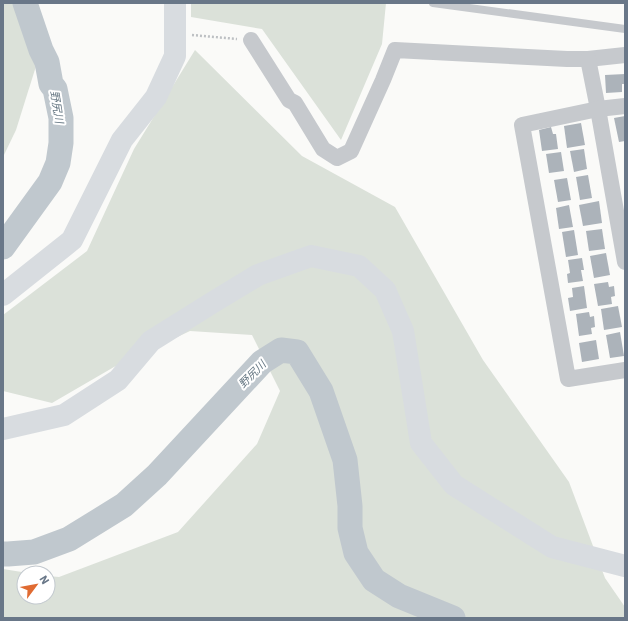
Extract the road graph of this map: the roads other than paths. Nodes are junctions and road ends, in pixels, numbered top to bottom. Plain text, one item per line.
1 (175, 3) edge
2 (433, 3) edge
3 (625, 29) edge
4 (251, 40) road end
5 (625, 55) edge
6 (588, 59) junction
7 (625, 106) edge
8 (598, 109) junction
9 (625, 262) edge
10 (3, 295) edge
11 (625, 370) edge
12 (3, 429) edge
13 (625, 566) edge

1 - 10 street
2 - 3 lane
4 - 6 street
5 - 6 street
6 - 8 street
7 - 8 street
8 - 9 street
8 - 11 street
12 - 13 street

